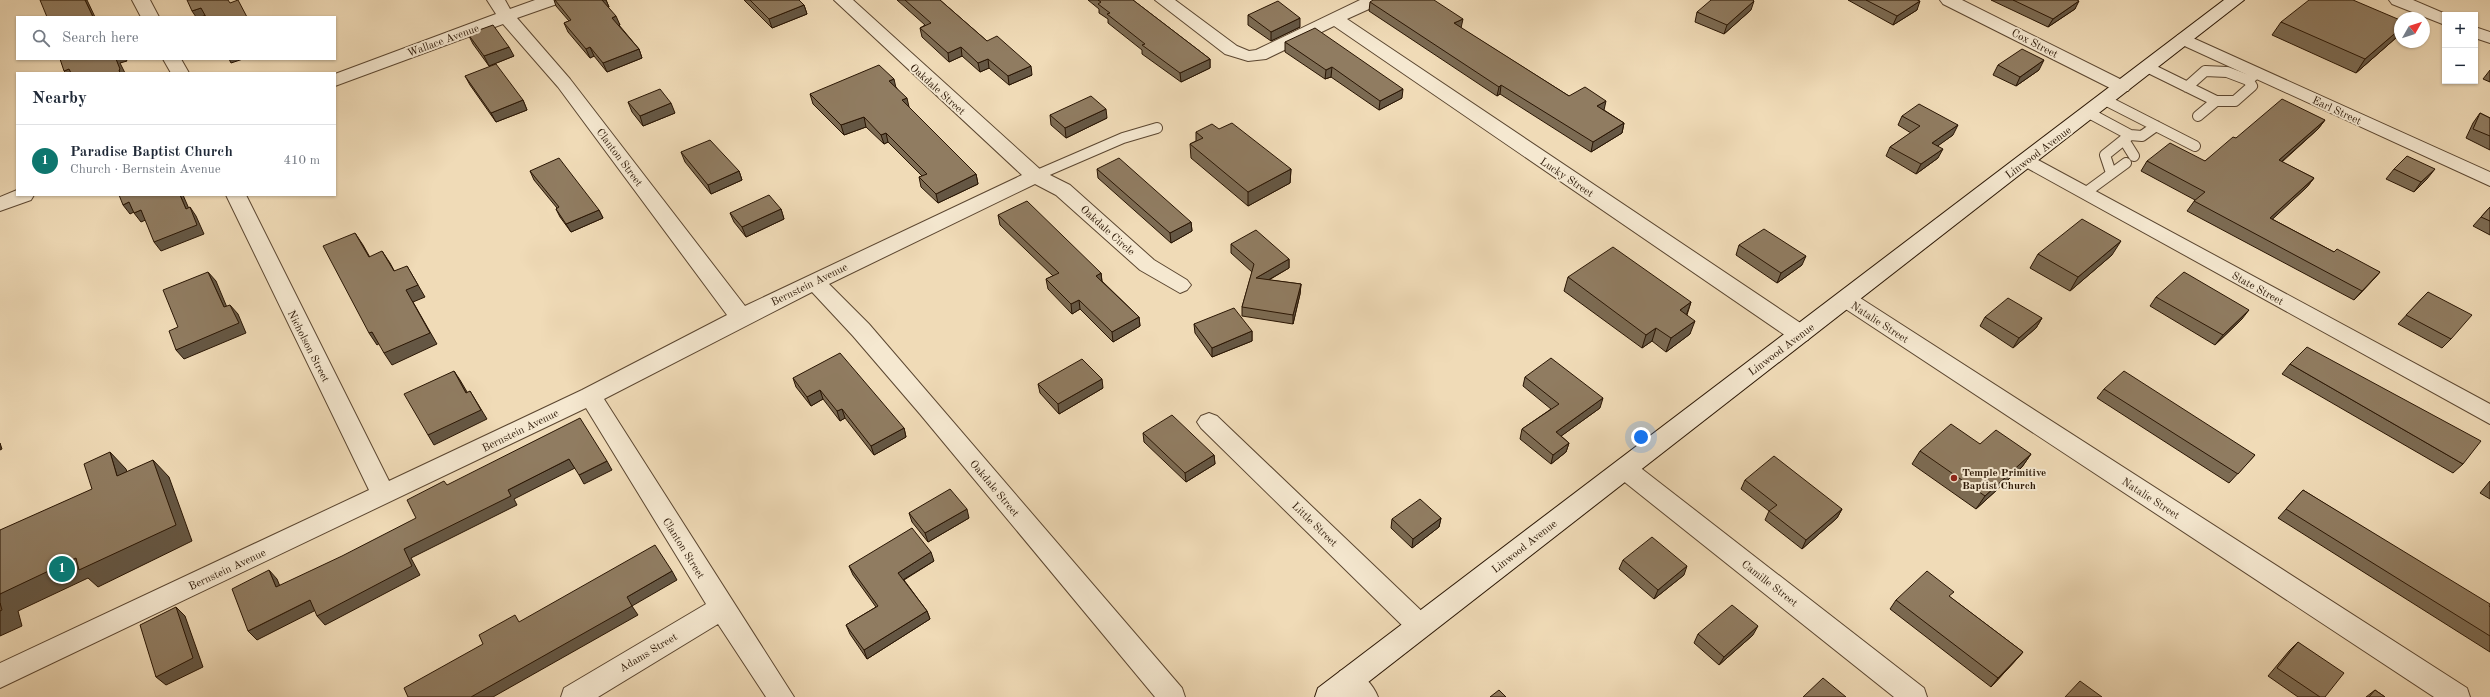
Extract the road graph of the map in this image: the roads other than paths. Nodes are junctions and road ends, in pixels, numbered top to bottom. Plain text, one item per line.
1 (141, 0) edge
2 (496, 0) edge
3 (551, 0) edge
4 (843, 0) edge
5 (1164, 0) edge
6 (1374, 0) edge
7 (1949, 0) edge
8 (2235, 0) edge
9 (2398, 0) edge
10 (149, 16) edge
11 (506, 16) junction
12 (1335, 19) junction
13 (2442, 19) edge
14 (2478, 33) edge
15 (2490, 38) edge
16 (2184, 39) junction
17 (173, 60) edge
18 (2147, 68) junction
19 (179, 72) edge
20 (2252, 77) junction
21 (336, 80) edge
22 (2186, 87) junction
23 (2106, 100) junction
24 (2216, 101) junction
25 (2198, 116) dead end
26 (2156, 126) junction
27 (1157, 128) dead end
28 (2127, 137) junction
29 (2196, 146) dead end
30 (2027, 160) junction
31 (2111, 174) junction
32 (1035, 176) junction
33 (2490, 180) edge
34 (2085, 193) junction
35 (21, 196) edge
36 (236, 196) edge
37 (0, 204) edge
38 (814, 282) junction
39 (1180, 284) dead end
40 (1846, 300) junction
41 (741, 317) junction
42 (1800, 334) junction
43 (590, 396) junction
44 (2490, 415) edge
45 (1209, 422) dead end
46 (1625, 469) junction
47 (384, 495) junction
48 (722, 608) junction
49 (1420, 626) junction
50 (0, 676) edge
51 (1357, 689) edge
52 (574, 697) edge
53 (781, 697) edge
54 (1172, 697) edge
55 (1328, 697) edge
56 (1914, 697) edge
57 (2457, 697) edge

1 - 10 street
2 - 11 street, Clanton Street
3 - 11 street, Wallace Avenue
4 - 32 street, Oakdale Street
5 - 12 street
6 - 12 street
7 - 23 street, Cox Street
8 - 16 street, Linwood Avenue
9 - 13 street
11 - 21 street, Wallace Avenue
11 - 41 street, Clanton Street
12 - 42 street, Lucky Street
14 - 15 street
16 - 18 street, Linwood Avenue
16 - 20 street, Earl Street
17 - 19 street
18 - 22 lane
18 - 23 street, Linwood Avenue
20 - 22 lane
20 - 24 lane
20 - 33 street, Earl Street
22 - 24 lane
23 - 26 lane
23 - 28 lane
23 - 30 street, Linwood Avenue
24 - 25 lane
26 - 28 lane
26 - 29 lane
27 - 32 lane
28 - 31 lane
28 - 31 lane
30 - 34 street, State Street
30 - 40 street, Linwood Avenue
31 - 34 lane
32 - 38 street, Bernstein Avenue
32 - 39 street, Oakdale Circle
34 - 44 street, State Street
35 - 37 street
36 - 47 street, Nicholson Street
38 - 41 street, Bernstein Avenue
38 - 54 street, Oakdale Street
40 - 42 street, Linwood Avenue
40 - 57 street, Natalie Street
41 - 43 street, Bernstein Avenue
42 - 46 street, Linwood Avenue
43 - 47 street, Bernstein Avenue
43 - 48 street, Clanton Street
45 - 49 street, Little Street
46 - 49 street, Linwood Avenue
46 - 56 street, Camille Street
47 - 50 street, Bernstein Avenue
48 - 52 street, Adams Street
48 - 53 street, Clanton Street
49 - 51 street, Linwood Avenue
51 - 55 street, Linwood Avenue

